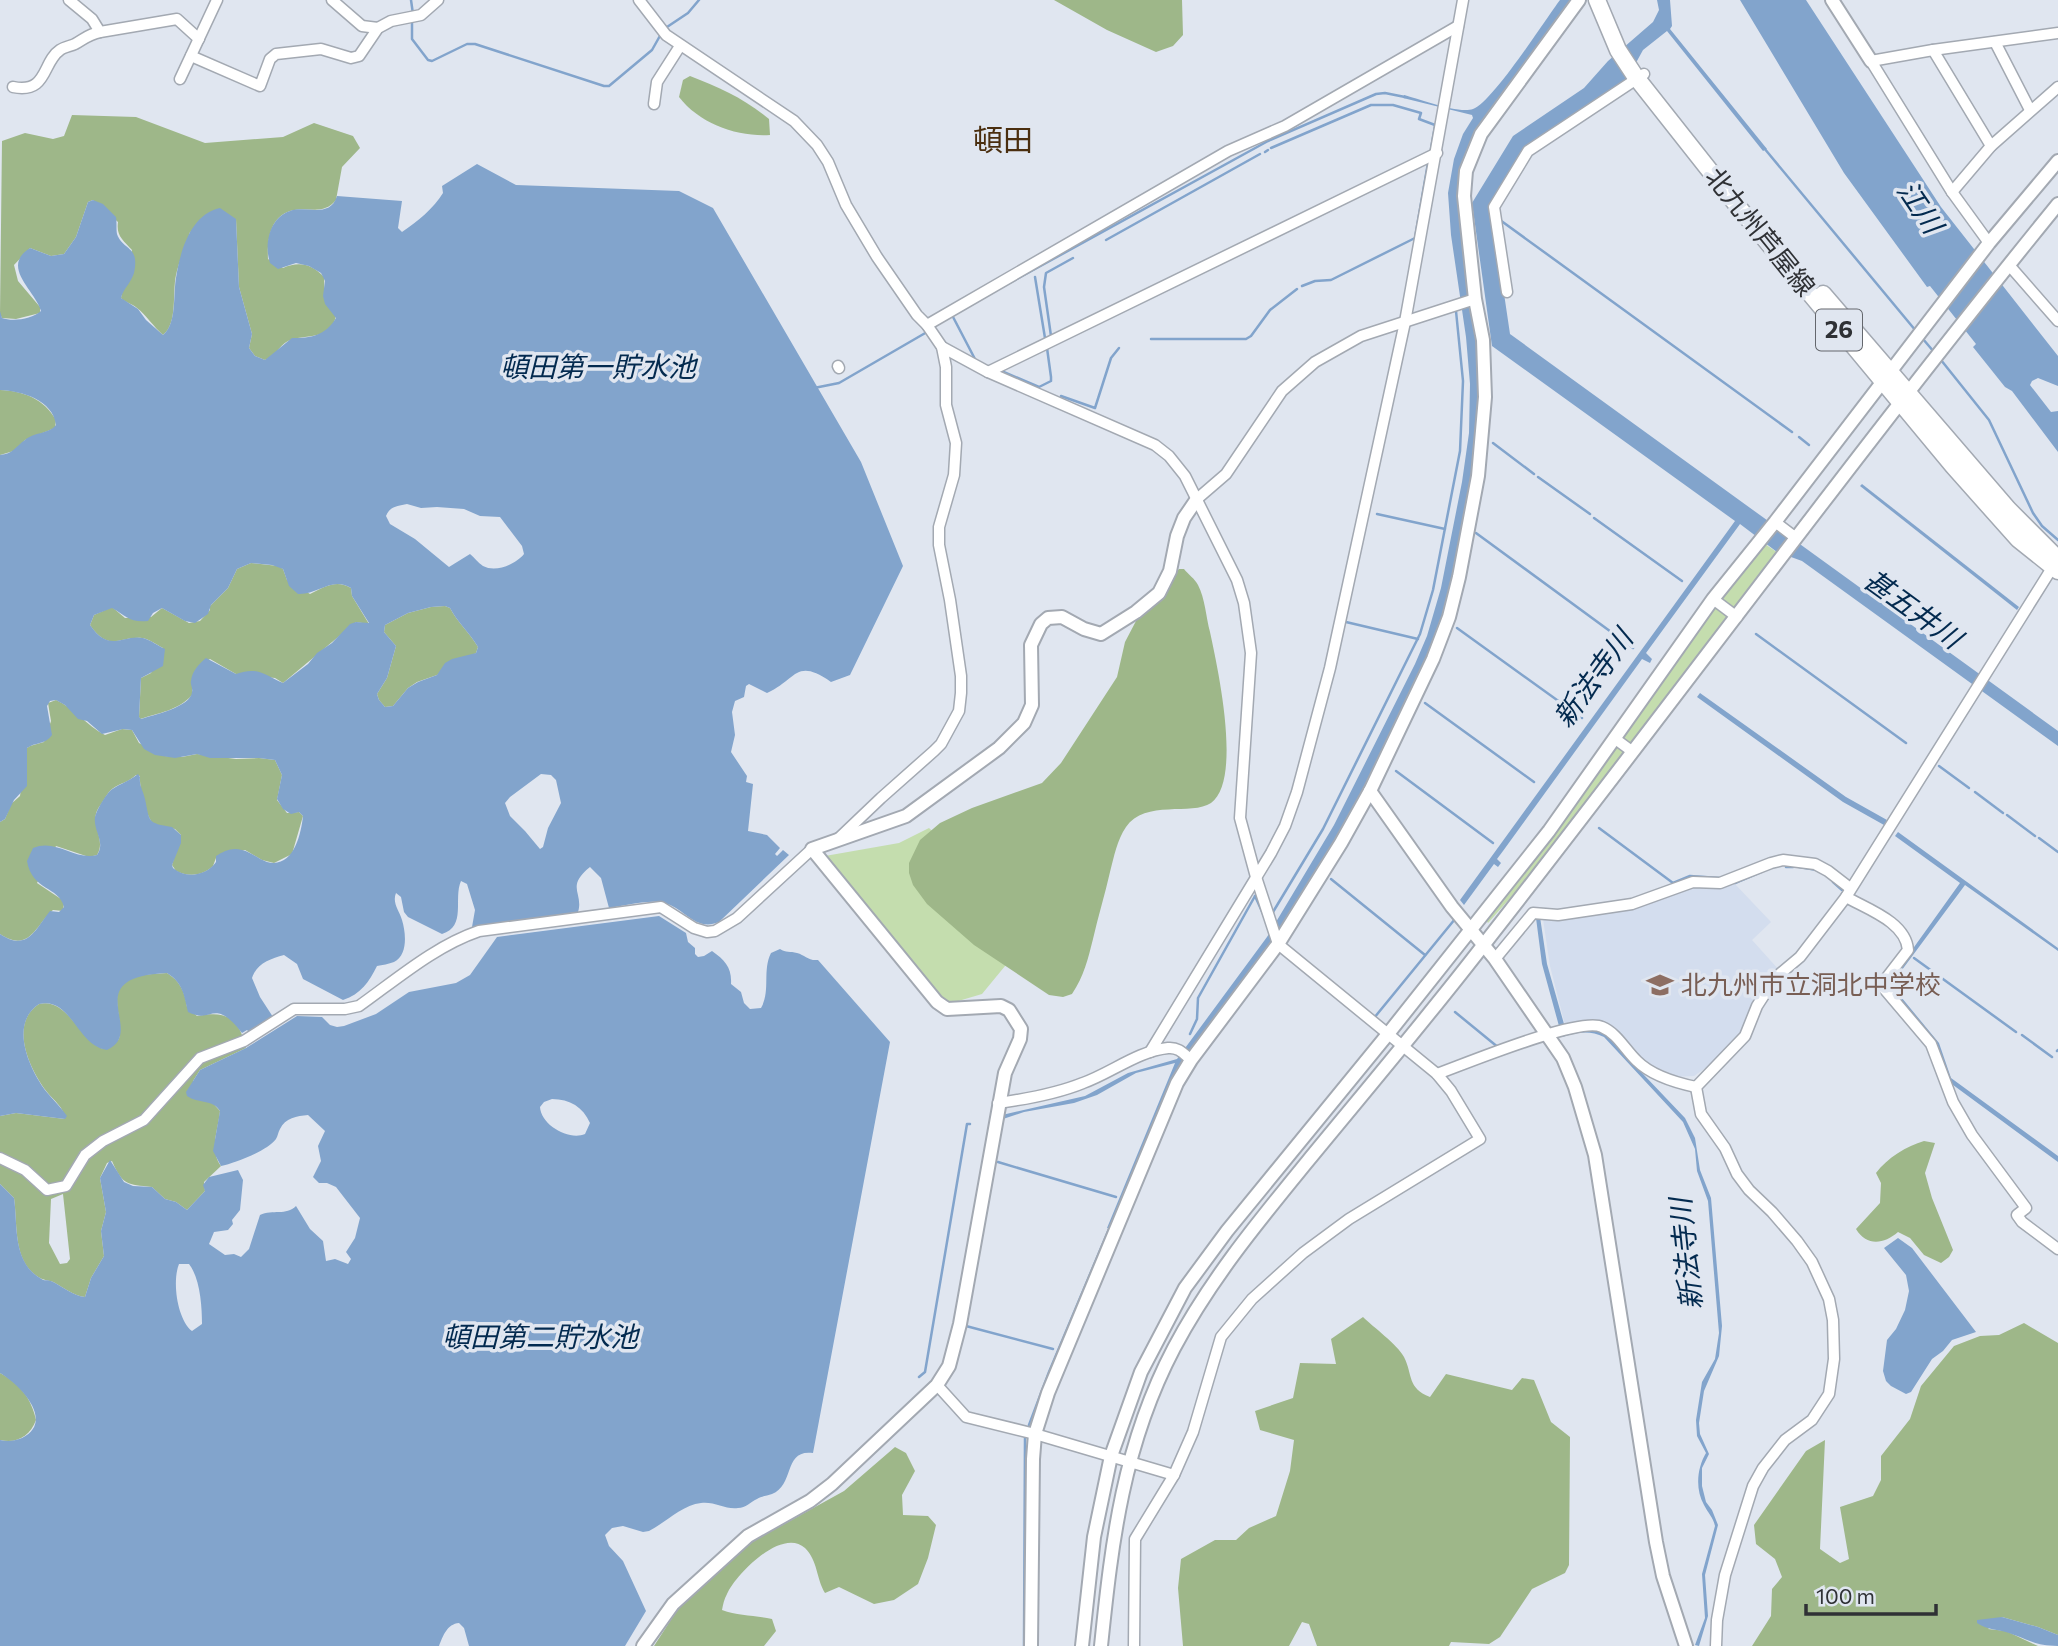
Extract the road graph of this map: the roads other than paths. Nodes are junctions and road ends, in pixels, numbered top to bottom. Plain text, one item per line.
1 (69, 0) edge
2 (217, 0) edge
3 (332, 0) edge
4 (438, 0) edge
5 (639, 0) edge
6 (1463, 0) edge
7 (1579, 0) edge
8 (1597, 0) edge
9 (1607, 0) edge
10 (1832, 0) edge
11 (1458, 26) junction
12 (378, 28) junction
13 (100, 32) junction
14 (2058, 33) edge
15 (200, 38) junction
16 (1995, 42) junction
17 (680, 46) junction
18 (1622, 48) junction
19 (1933, 50) junction
20 (191, 56) junction
21 (1871, 61) junction
22 (1639, 75) junction
23 (180, 79) dead end
24 (13, 87) dead end
25 (2058, 87) edge
26 (654, 104) dead end
27 (2029, 110) junction
28 (1992, 146) junction
29 (1437, 153) junction
30 (2058, 161) edge
31 (1952, 192) junction
32 (2058, 204) edge
33 (1987, 246) junction
34 (2005, 269) junction
35 (1507, 292) dead end
36 (1475, 299) junction
37 (2058, 321) edge
38 (1405, 322) junction
39 (927, 325) junction
40 (942, 347) junction
41 (988, 372) junction
42 (1886, 378) junction
43 (1904, 400) junction
44 (1197, 499) junction
45 (1775, 522) junction
46 (1796, 538) junction
47 (2056, 566) edge
48 (1713, 599) junction
49 (1737, 617) junction
50 (1614, 738) junction
51 (1633, 752) junction
52 (1370, 791) junction
53 (838, 840) junction
54 (812, 849) junction
55 (1256, 877) junction
56 (1848, 893) junction
57 (1471, 931) junction
58 (1278, 944) junction
59 (1483, 947) junction
60 (1495, 959) junction
61 (1388, 1034) junction
62 (1546, 1035) junction
63 (1403, 1046) junction
64 (1150, 1052) junction
65 (1191, 1059) junction
66 (1437, 1074) junction
67 (1696, 1087) junction
68 (997, 1114) junction
69 (0, 1158) edge
70 (2058, 1249) edge
71 (937, 1385) junction
72 (1035, 1434) junction
73 (1111, 1456) junction
74 (1130, 1461) junction
75 (1174, 1475) junction
76 (643, 1646) edge
77 (1031, 1646) edge
78 (1082, 1646) edge
79 (1101, 1646) edge
80 (1134, 1646) edge
81 (1686, 1646) edge
82 (1716, 1646) edge

1 - 13 street
2 - 15 street
3 - 12 street
4 - 12 street
5 - 17 street
6 - 11 street
7 - 36 street
8 - 18 main road, 北九州芦屋線 / 26
9 - 18 main road, 北九州芦屋線 / 26
10 - 21 street
11 - 29 street
11 - 39 street
12 - 20 street
13 - 15 street
13 - 24 street
14 - 16 street
15 - 20 street
16 - 19 street
16 - 27 street
17 - 26 street
17 - 39 street
18 - 22 main road, 北九州芦屋線 / 26
19 - 21 street
19 - 28 street
20 - 23 street
21 - 31 street
22 - 35 street
22 - 42 main road, 北九州芦屋線 / 26
25 - 27 street
27 - 28 street
28 - 31 street
29 - 38 street
29 - 41 street
30 - 33 street
31 - 33 street
32 - 34 street
33 - 42 street
34 - 37 street
34 - 43 street
36 - 38 street
36 - 52 street
38 - 44 street
38 - 55 street
39 - 40 street
40 - 41 street
40 - 53 street
41 - 44 street
42 - 43 main road, 北九州芦屋線 / 26
42 - 45 street
43 - 46 street
43 - 47 main road, 北九州芦屋線 / 26
44 - 53 street
44 - 55 street
45 - 46 street
45 - 48 street
46 - 49 street
47 - 56 street
48 - 49 street
48 - 50 street
49 - 51 street
50 - 51 street
50 - 57 street
51 - 59 street
52 - 57 street
52 - 58 street
53 - 54 street
54 - 68 street
54 - 69 street
55 - 58 street
55 - 64 street
56 - 60 street
56 - 67 street
56 - 70 street
57 - 59 street
57 - 61 street
58 - 61 street
58 - 65 street
59 - 60 street
59 - 63 street
60 - 62 street
61 - 63 street
61 - 73 street
62 - 66 street
62 - 67 street
62 - 81 street
63 - 66 street
63 - 74 street
64 - 65 street
64 - 68 street
65 - 72 street
66 - 75 street
67 - 82 street
68 - 71 street
71 - 72 street
71 - 76 street
72 - 73 street
72 - 77 street
73 - 74 street
73 - 78 street
74 - 75 street
74 - 79 street
75 - 80 street

